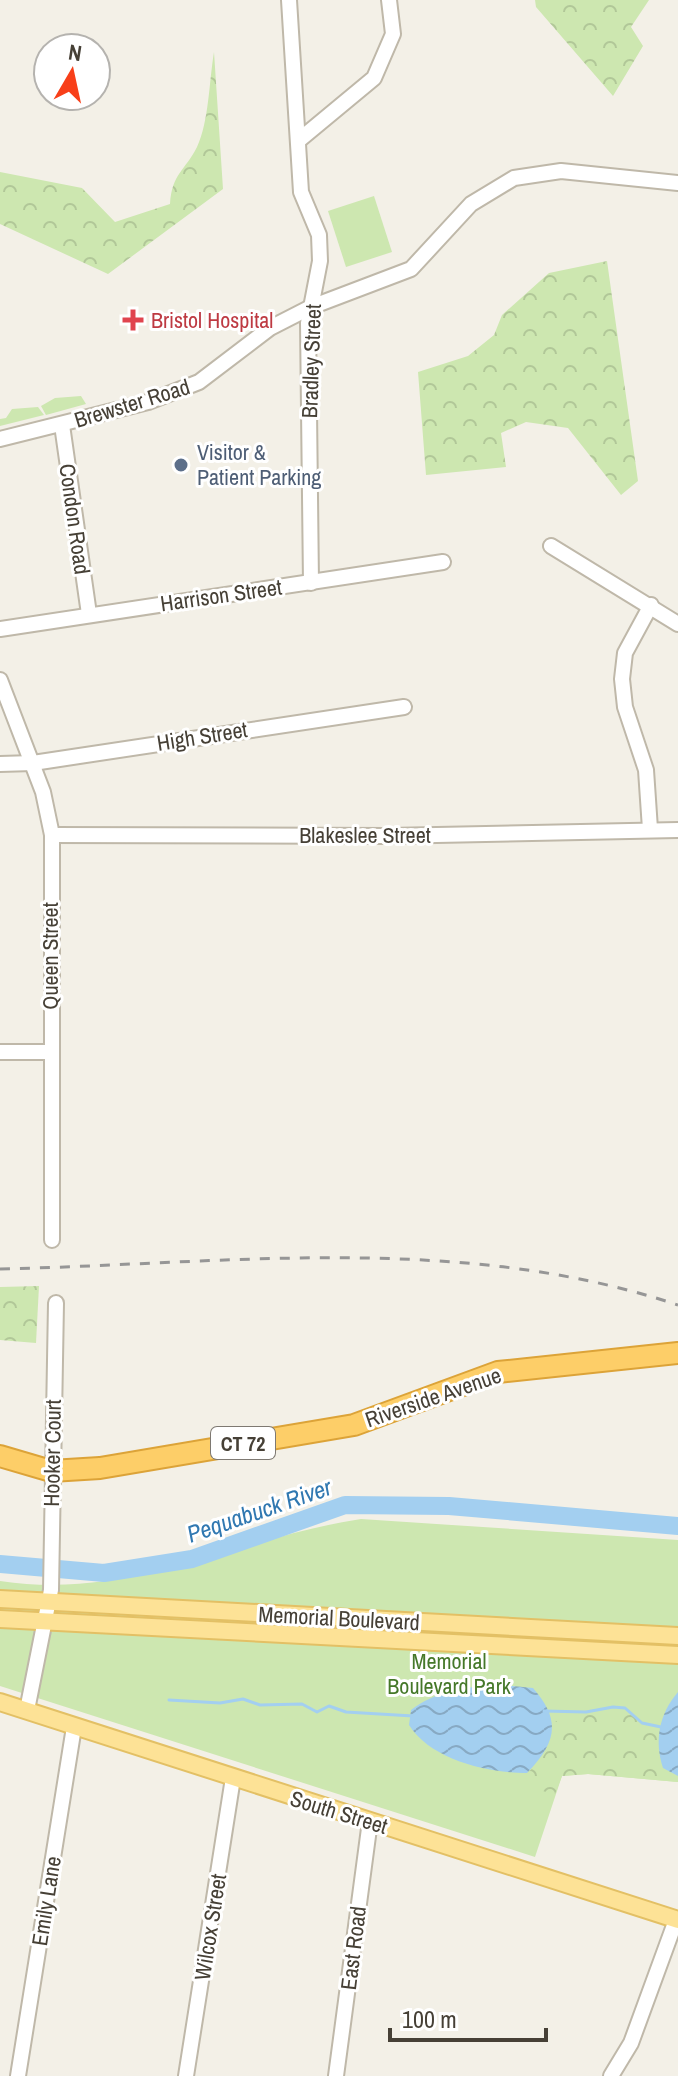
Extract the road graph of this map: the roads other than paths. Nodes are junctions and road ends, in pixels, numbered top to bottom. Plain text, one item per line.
1 (289, 0) edge
2 (389, 0) edge
3 (298, 141) junction
4 (678, 183) edge
5 (311, 307) junction
6 (62, 425) junction
7 (0, 439) edge
8 (551, 546) dead end
9 (443, 562) dead end
10 (311, 583) junction
11 (651, 605) junction
12 (89, 614) junction
13 (678, 624) edge
14 (0, 629) edge
15 (0, 680) edge
16 (404, 707) dead end
17 (33, 763) junction
18 (0, 764) edge
19 (650, 829) junction
20 (678, 830) edge
21 (52, 835) junction
22 (0, 1052) edge
23 (50, 1052) junction
24 (52, 1240) dead end
25 (56, 1303) dead end
26 (678, 1353) edge
27 (0, 1456) edge
28 (51, 1471) junction
29 (0, 1599) edge
30 (48, 1602) junction
31 (0, 1619) edge
32 (44, 1622) junction
33 (678, 1636) edge
34 (678, 1655) edge
35 (0, 1702) edge
36 (27, 1710) junction
37 (74, 1727) junction
38 (233, 1778) junction
39 (370, 1821) junction
40 (677, 1920) edge
41 (18, 2076) edge
42 (186, 2076) edge
43 (336, 2076) edge
44 (611, 2076) edge

1 - 3 street, Bradley Street
2 - 3 street
3 - 5 street, Bradley Street
4 - 5 street, Brewster Road
5 - 6 street, Brewster Road
5 - 10 street, Bradley Street
6 - 7 street, Brewster Road
6 - 12 street, Condon Road
8 - 11 street
9 - 10 street, Harrison Street
10 - 12 street, Harrison Street
11 - 13 street
11 - 19 street
12 - 14 street, Harrison Street
15 - 17 street, Queen Street
16 - 17 street, High Street
17 - 18 street, High Street
17 - 21 street, Queen Street
19 - 20 street, Blakeslee Street
19 - 21 street, Blakeslee Street
21 - 23 street, Queen Street
22 - 23 street
23 - 24 street, Queen Street
25 - 28 street, Hooker Court
26 - 28 highway, Riverside Avenue / CT 72
27 - 28 highway, Riverside Avenue / CT 72
28 - 30 street, Hooker Court
29 - 30 main road, Memorial Boulevard
30 - 32 street, Hooker Court
30 - 33 main road, Memorial Boulevard
31 - 32 main road, Memorial Boulevard
32 - 34 main road, Memorial Boulevard
32 - 36 street, Hooker Court
35 - 36 main road, South Street
36 - 37 main road, South Street
37 - 38 main road, South Street
37 - 41 street, Emily Lane
38 - 39 main road, South Street
38 - 42 street, Wilcox Street
39 - 40 main road, South Street
39 - 43 street, East Road
40 - 44 street

